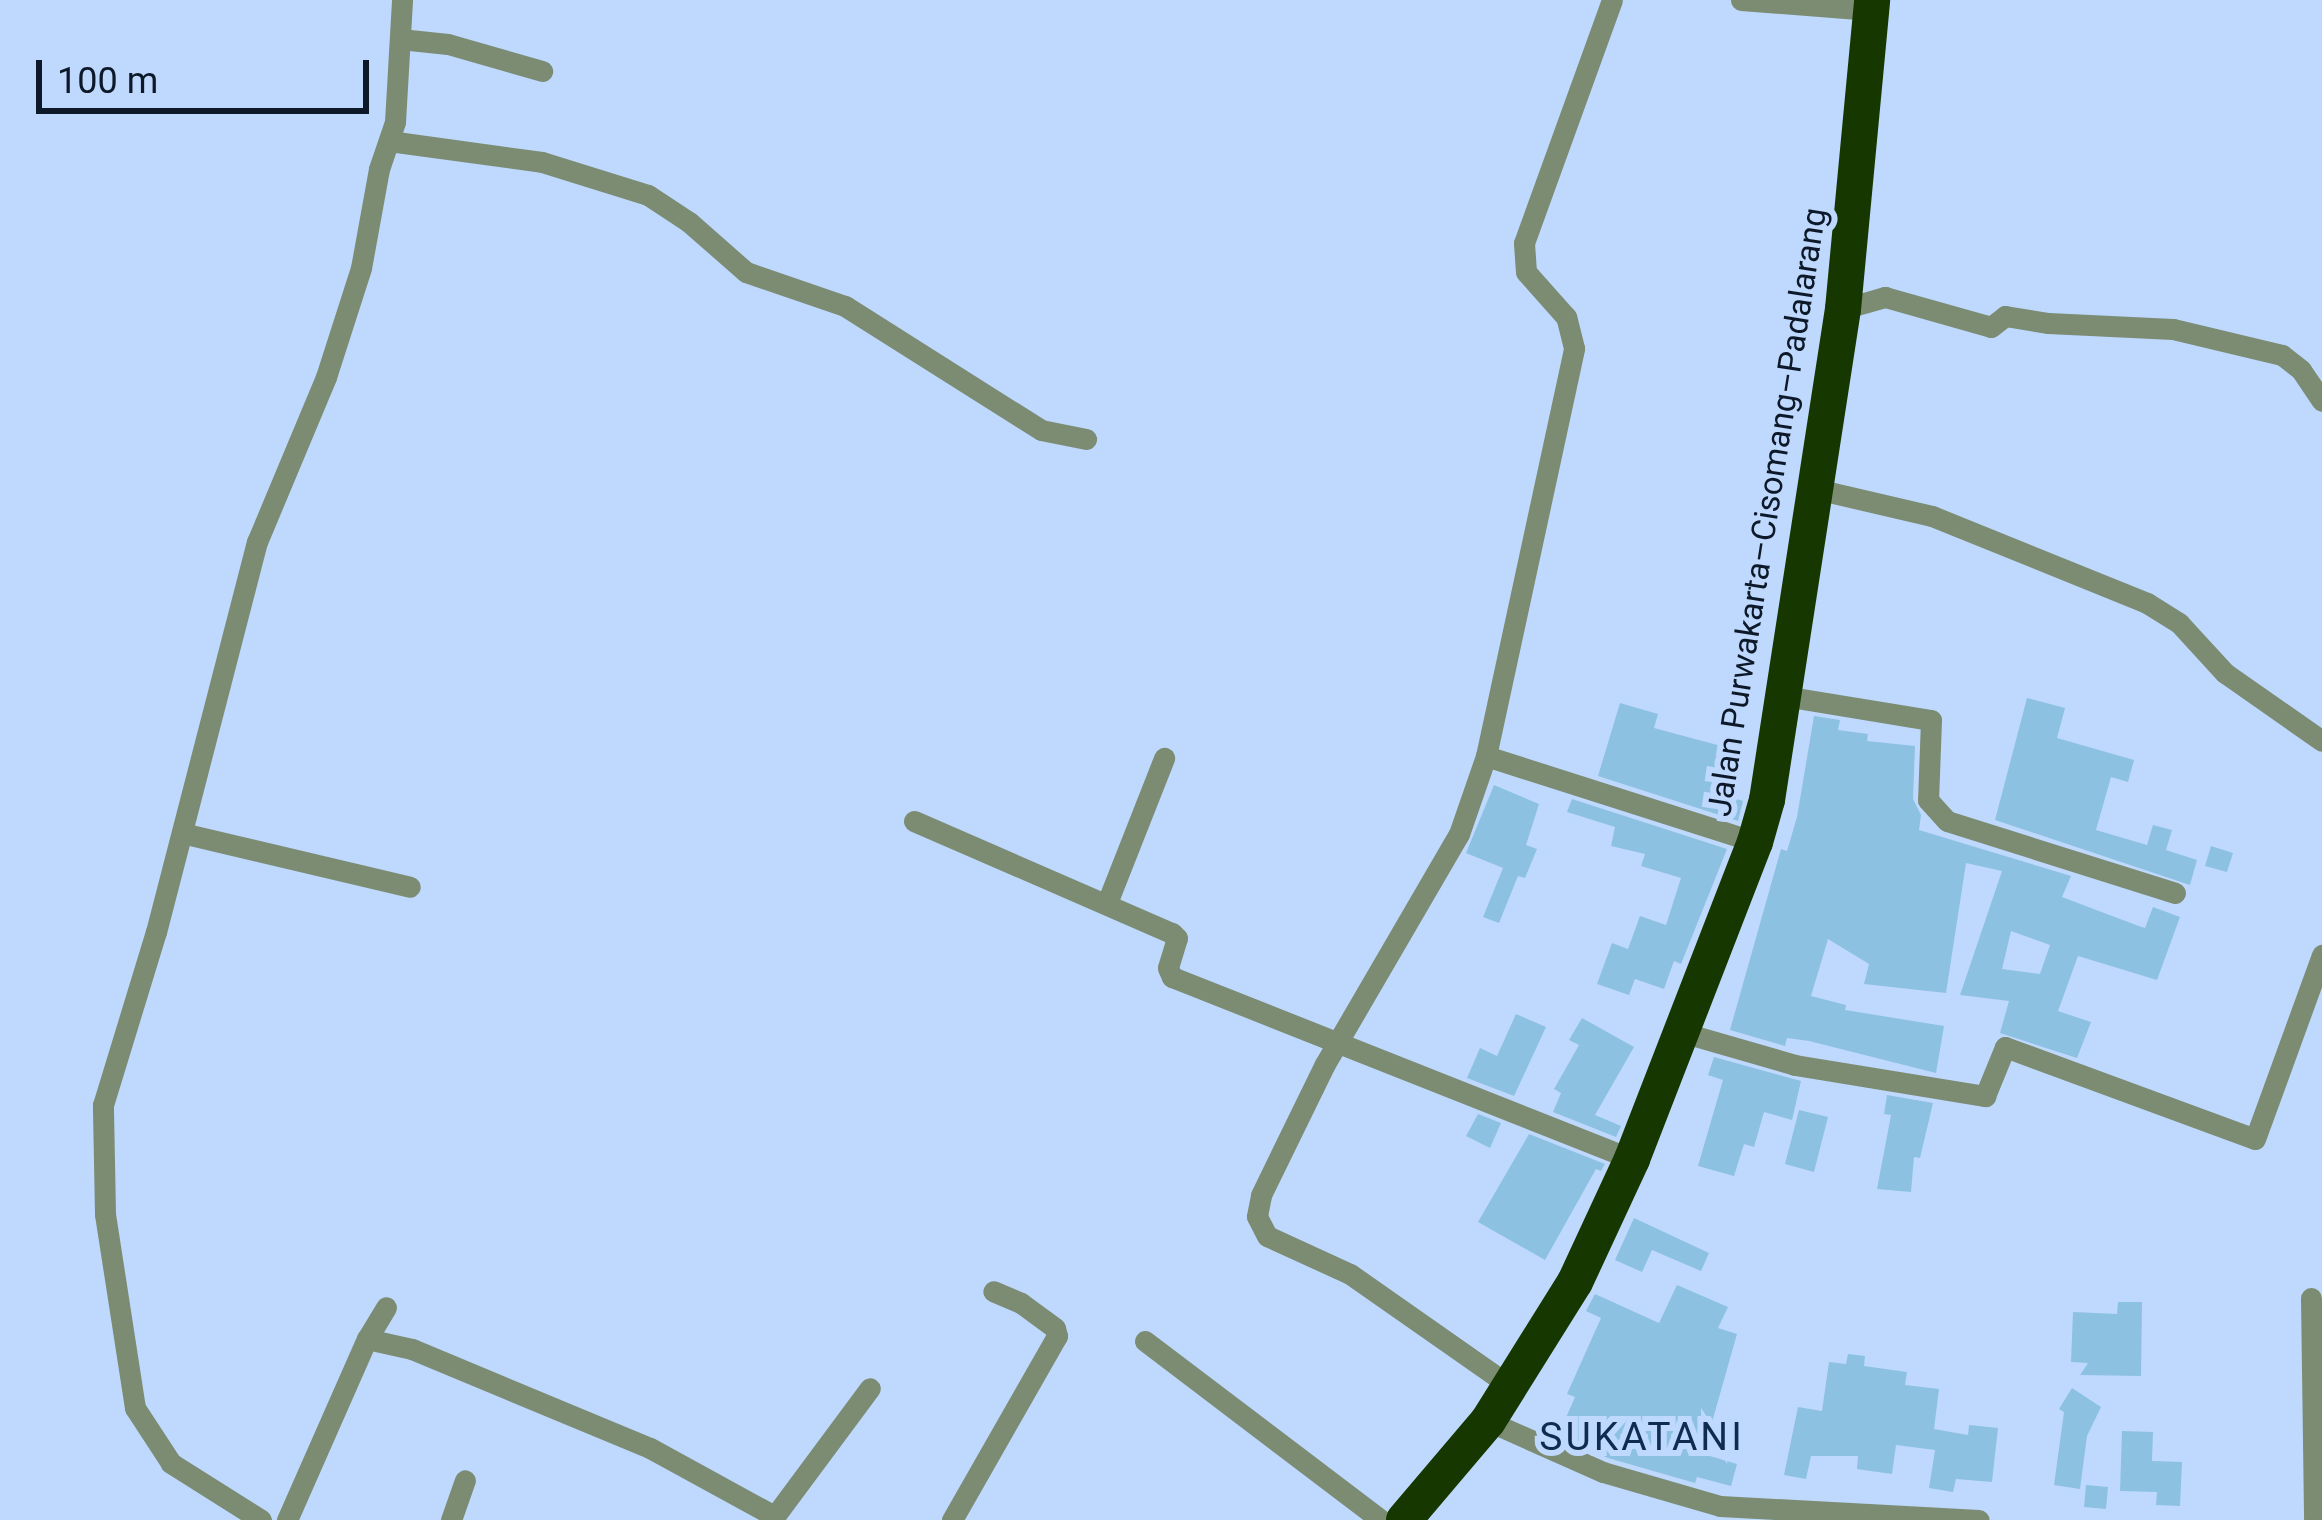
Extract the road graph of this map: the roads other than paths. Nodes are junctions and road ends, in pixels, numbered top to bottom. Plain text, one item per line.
1 (402, 0) edge
2 (1612, 0) edge
3 (1742, 0) edge
4 (1872, 5) edge
5 (400, 39) junction
6 (542, 71) dead end
7 (389, 141) junction
8 (1843, 308) junction
9 (2322, 401) edge
10 (1086, 439) dead end
11 (1816, 488) junction
12 (1784, 696) junction
13 (2322, 740) edge
14 (1486, 757) junction
15 (1164, 758) dead end
16 (914, 821) dead end
17 (182, 833) junction
18 (1755, 842) junction
19 (410, 887) dead end
20 (2175, 893) dead end
21 (1107, 903) junction
22 (2322, 955) edge
23 (1681, 1032) junction
24 (1338, 1041) junction
25 (1632, 1159) junction
26 (993, 1291) dead end
27 (2312, 1298) dead end
28 (386, 1307) dead end
29 (367, 1339) junction
30 (1145, 1341) dead end
31 (1510, 1386) junction
32 (870, 1388) dead end
33 (1489, 1421) junction
34 (465, 1480) dead end
35 (1766, 1514) edge
36 (1943, 1517) edge
37 (773, 1518) edge
38 (261, 1520) edge
39 (287, 1520) edge
40 (451, 1520) edge
41 (952, 1520) edge
42 (1381, 1520) edge
43 (1404, 1520) edge
44 (1978, 1520) edge
45 (2314, 1520) edge

1 - 5 street
2 - 14 street
3 - 4 street
4 - 8 highway, Jalan Purwakarta–Cisomang–Padalarang
5 - 6 street
5 - 7 street
7 - 10 street
7 - 17 street
8 - 9 street
8 - 11 highway, Jalan Purwakarta–Cisomang–Padalarang
11 - 12 highway, Jalan Purwakarta–Cisomang–Padalarang
11 - 13 street
12 - 18 highway, Jalan Purwakarta–Cisomang–Padalarang
12 - 20 street
14 - 18 street
14 - 24 street
15 - 21 street
16 - 21 street
17 - 19 street
17 - 38 street
18 - 23 highway, Jalan Purwakarta–Cisomang–Padalarang
21 - 24 street
22 - 23 street
23 - 25 highway, Jalan Purwakarta–Cisomang–Padalarang
24 - 25 street
24 - 31 street
25 - 31 highway, Jalan Purwakarta–Cisomang–Padalarang
26 - 41 street
27 - 45 street
28 - 29 street
29 - 37 street
29 - 39 street
30 - 42 street
31 - 33 highway, Jalan Purwakarta–Cisomang–Padalarang
32 - 37 street
33 - 35 street
33 - 43 highway, Jalan Purwakarta–Cisomang–Padalarang
34 - 40 street
35 - 36 street
36 - 44 street

